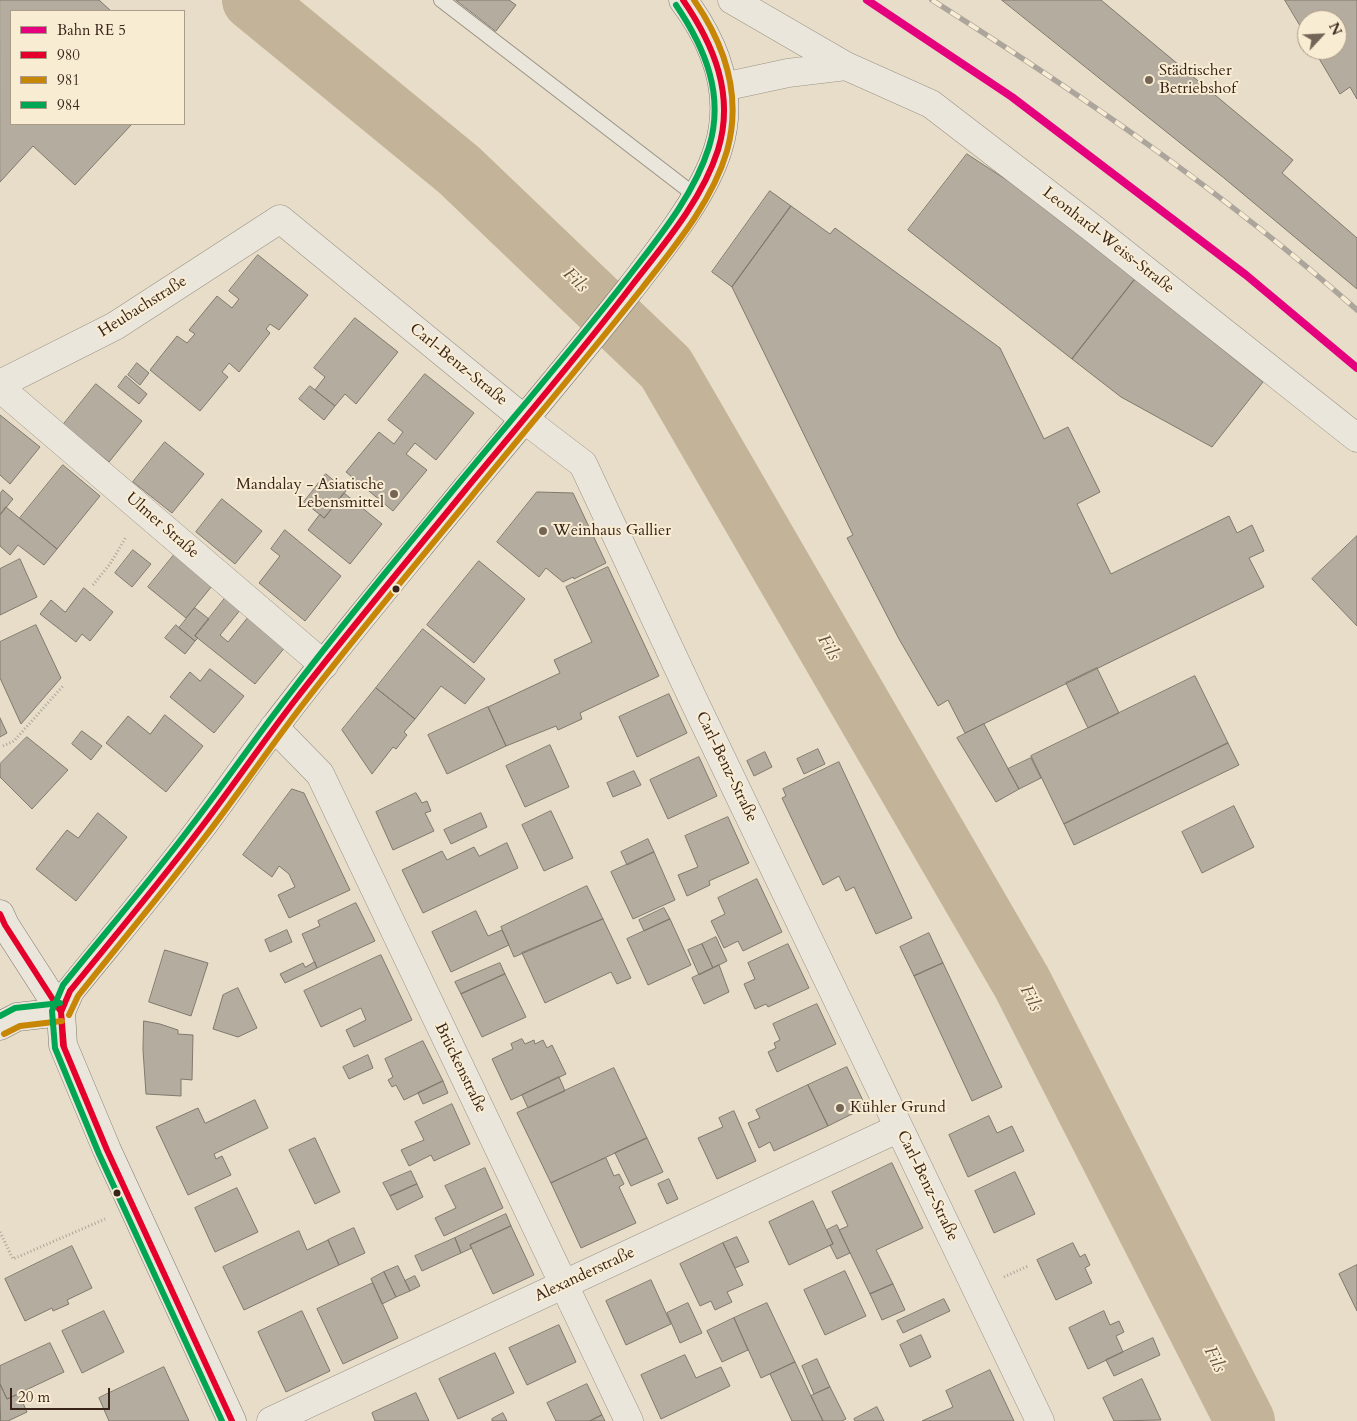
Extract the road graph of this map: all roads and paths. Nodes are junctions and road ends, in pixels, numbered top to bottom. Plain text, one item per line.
1 (441, 0) edge
2 (683, 0) edge
3 (732, 0) edge
4 (846, 66) junction
5 (723, 87) junction
6 (696, 196) junction
7 (280, 219) joint
8 (0, 384) edge
9 (0, 388) edge
10 (524, 419) junction
11 (1357, 438) edge
12 (140, 508) junction
13 (93, 585) dead end
14 (324, 665) junction
15 (63, 686) dead end
16 (274, 727) junction
17 (3, 746) dead end
18 (0, 914) edge
19 (61, 1012) junction
20 (0, 1026) edge
21 (899, 1128) junction
22 (133, 1207) junction
23 (0, 1232) edge
24 (564, 1285) junction
25 (232, 1421) edge
26 (271, 1421) edge
27 (629, 1421) edge
28 (1040, 1421) edge

1 - 6 lane
2 - 5 street
3 - 4 street, Leonhard-Weiss-Straße
4 - 5 street
4 - 11 street, Leonhard-Weiss-Straße
5 - 6 street
6 - 10 street
7 - 8 street, Heubachstraße
7 - 10 street, Carl-Benz-Straße
9 - 12 street, Ulmer Straße
10 - 14 street
10 - 21 street, Carl-Benz-Straße
12 - 13 path
12 - 14 street, Ulmer Straße
14 - 16 street
15 - 17 path
16 - 19 street
16 - 24 street, Brückenstraße
18 - 19 street
19 - 20 street
19 - 22 street
21 - 24 street, Alexanderstraße
21 - 28 street, Carl-Benz-Straße
22 - 23 path
22 - 25 street
24 - 26 street, Alexanderstraße
24 - 27 street, Brückenstraße

